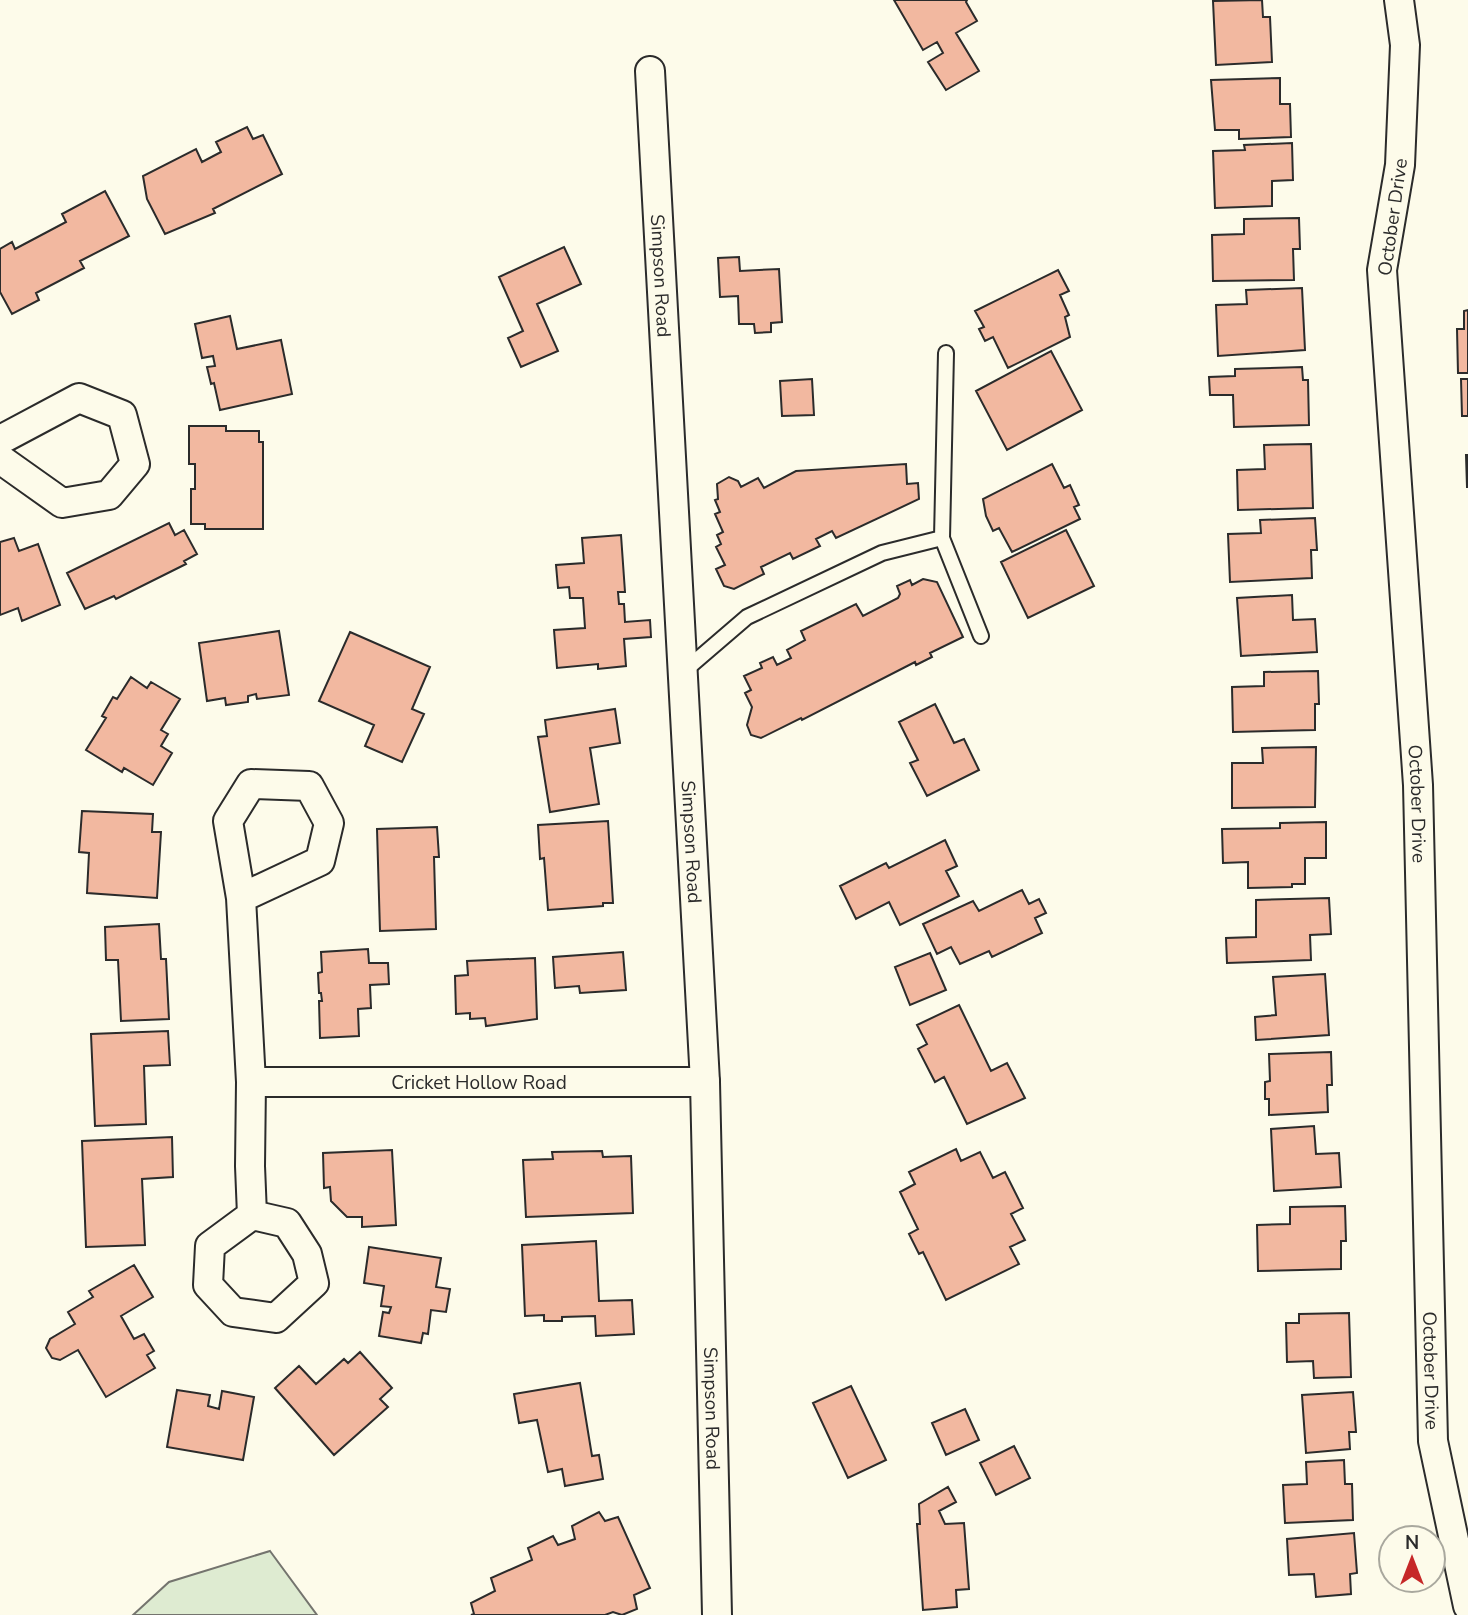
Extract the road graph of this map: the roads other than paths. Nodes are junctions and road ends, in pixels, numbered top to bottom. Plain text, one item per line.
1 (1399, 0) edge
2 (650, 71) dead end
3 (946, 352) dead end
4 (0, 440) edge
5 (0, 459) edge
6 (942, 538) junction
7 (981, 636) dead end
8 (683, 672) junction
9 (242, 898) dead end
10 (251, 1082) junction
11 (705, 1082) junction
12 (252, 1215) dead end
13 (1468, 1606) edge
14 (717, 1615) edge

1 - 13 street, October Drive
2 - 8 street, Simpson Road
3 - 6 lane
4 - 5 street
6 - 7 lane
6 - 8 lane
8 - 11 street, Simpson Road
9 - 10 street
10 - 11 street, Cricket Hollow Road
10 - 12 street
11 - 14 street, Simpson Road

